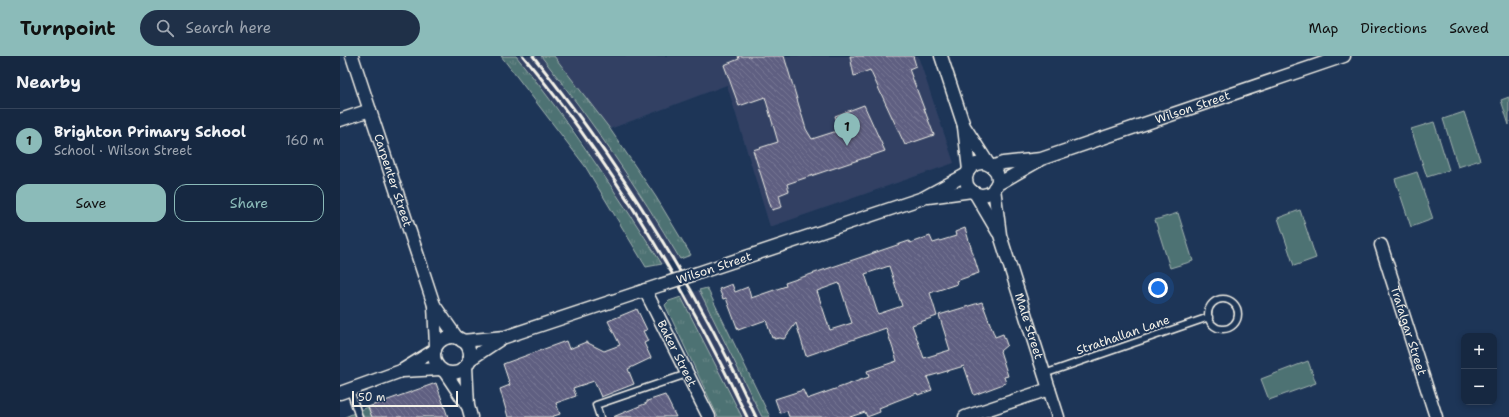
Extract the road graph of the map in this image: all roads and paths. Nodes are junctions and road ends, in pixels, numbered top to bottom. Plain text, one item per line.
1 (352, 56) edge
2 (941, 56) edge
3 (1344, 56) edge
4 (370, 110) junction
5 (340, 120) edge
6 (964, 126) junction
7 (1041, 159) junction
8 (991, 166) junction
9 (968, 172) junction
10 (995, 186) junction
11 (974, 192) junction
12 (923, 198) junction
13 (1000, 235) junction
14 (1381, 245) dead end
15 (645, 290) junction
16 (434, 305) junction
17 (1209, 317) junction
18 (505, 336) junction
19 (460, 339) junction
20 (435, 348) junction
21 (467, 363) junction
22 (443, 370) junction
23 (401, 371) junction
24 (687, 374) junction
25 (1044, 374) junction
26 (1049, 389) junction
27 (345, 391) edge
28 (469, 412) edge
29 (359, 417) edge
30 (600, 417) edge
31 (709, 417) edge
32 (965, 417) edge
33 (1058, 417) edge
34 (1436, 417) edge

1 - 4 street, Carpenter Street
2 - 6 street
3 - 7 street, Wilson Street
4 - 5 street
4 - 16 street, Carpenter Street
6 - 8 street
6 - 9 street
7 - 8 street, Wilson Street
7 - 10 street, Wilson Street
8 - 9 street
8 - 10 street
9 - 11 street
9 - 12 street, Wilson Street
10 - 11 street
10 - 13 street, Male Street
11 - 12 street, Wilson Street
11 - 13 street, Male Street
12 - 15 street, Wilson Street, bridge
13 - 25 street, Male Street
14 - 34 street, Trafalgar Street
15 - 18 street, Wilson Street
15 - 24 street, Baker Street
16 - 19 street, Carpenter Street
16 - 20 street, Carpenter Street
17 - 17 lane
17 - 25 lane, Strathallan Lane
18 - 19 street, Wilson Street
18 - 21 street, Wilson Street
19 - 20 street
19 - 21 street
20 - 22 street
20 - 23 street
21 - 22 street
21 - 28 street
22 - 23 street
22 - 28 street
23 - 27 street
24 - 30 lane
24 - 31 street, Baker Street
25 - 26 street, Male Street
26 - 32 street
26 - 33 street, Male Street
27 - 29 lane

